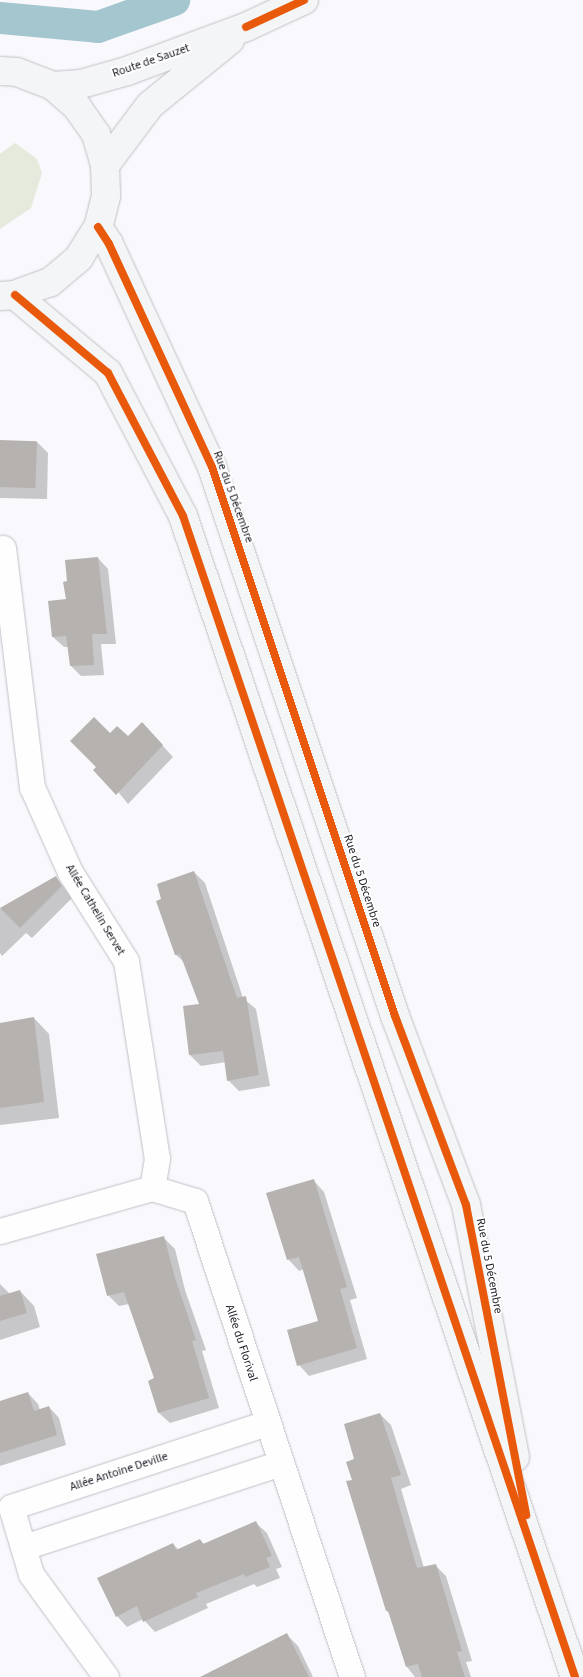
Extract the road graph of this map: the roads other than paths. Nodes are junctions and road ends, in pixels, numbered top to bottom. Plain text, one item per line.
1 (304, 0) edge
2 (246, 26) junction
3 (0, 71) edge
4 (52, 86) junction
5 (105, 165) junction
6 (98, 227) junction
7 (8, 295) edge
8 (3, 548) dead end
9 (152, 1188) junction
10 (0, 1231) edge
11 (267, 1423) junction
12 (281, 1462) junction
13 (24, 1547) junction
14 (536, 1564) junction
15 (106, 1677) edge
16 (352, 1677) edge
17 (575, 1677) edge

1 - 2 main road, Route de Sauzet
2 - 4 main road, Route de Sauzet
2 - 5 main road, Route de Sauzet
3 - 4 main road
4 - 5 main road
5 - 6 main road
6 - 7 main road
6 - 14 main road, Rue du 5 Décembre
7 - 14 main road, Rue du 5 Décembre
8 - 9 street, Allée Cathelin Servet
9 - 10 street
9 - 11 street, Allée du Florival
11 - 12 street, Allée du Florival
11 - 13 street, Allée Antoine Deville
12 - 13 street
12 - 16 street, Allée du Florival
13 - 15 street, Allée Antoine Deville
14 - 17 main road, Rue du 5 Décembre

